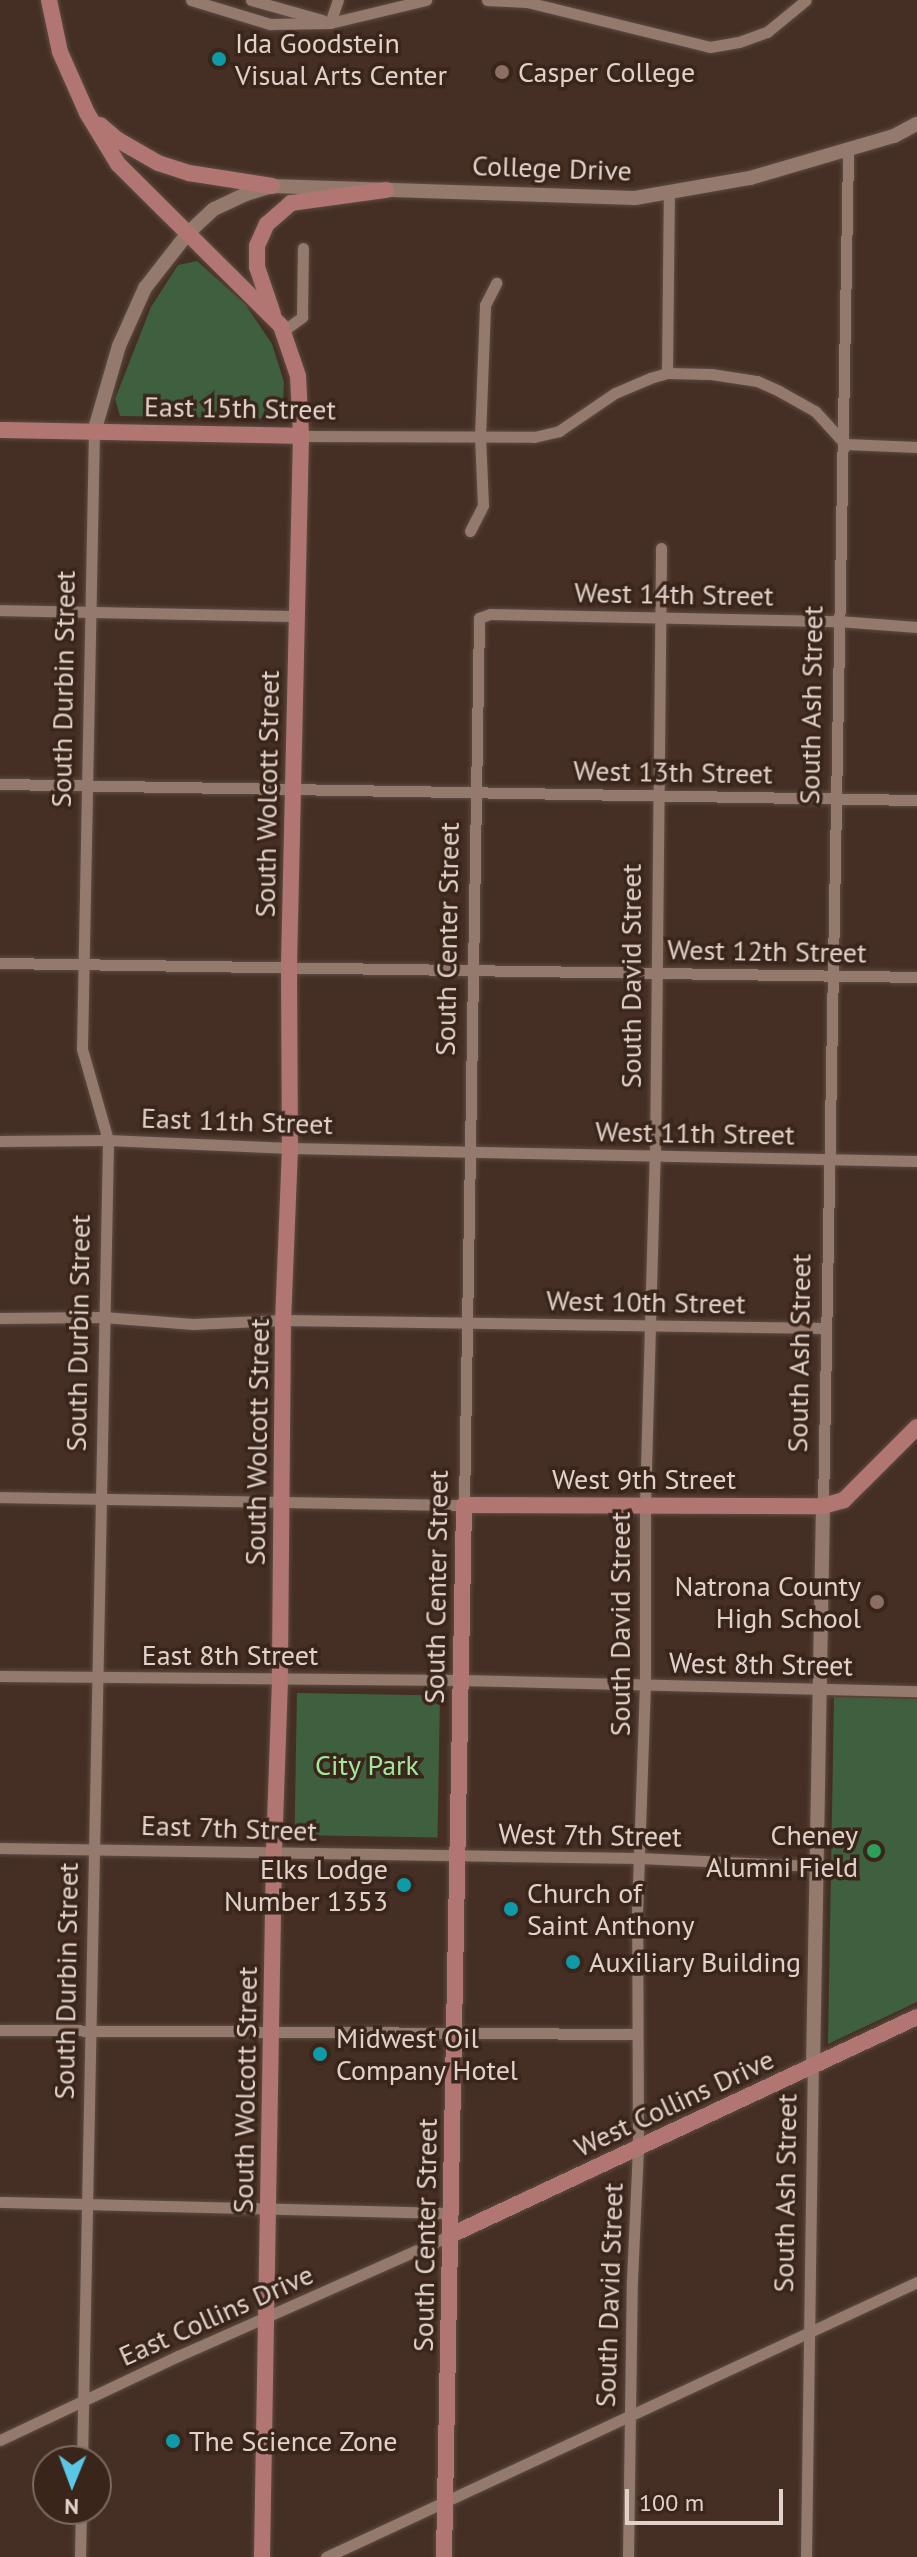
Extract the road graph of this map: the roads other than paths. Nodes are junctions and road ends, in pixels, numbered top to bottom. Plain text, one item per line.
1 (49, 0) edge
2 (191, 0) edge
3 (251, 0) edge
4 (338, 0) edge
5 (426, 0) edge
6 (487, 0) edge
7 (806, 0) edge
8 (330, 23) junction
9 (87, 113) junction
10 (917, 124) edge
11 (848, 150) junction
12 (272, 186) junction
13 (386, 190) junction
14 (669, 194) junction
15 (188, 233) junction
16 (303, 248) dead end
17 (496, 283) dead end
18 (279, 325) junction
19 (667, 373) junction
20 (0, 430) edge
21 (94, 432) junction
22 (301, 436) junction
23 (480, 437) junction
24 (845, 444) junction
25 (917, 447) edge
26 (470, 531) dead end
27 (661, 548) dead end
28 (0, 610) edge
29 (89, 612) junction
30 (298, 616) junction
31 (479, 618) joint
32 (660, 618) junction
33 (838, 621) junction
34 (917, 627) edge
35 (0, 784) edge
36 (88, 785) junction
37 (293, 790) junction
38 (475, 792) junction
39 (657, 796) junction
40 (837, 798) junction
41 (917, 800) edge
42 (0, 963) edge
43 (84, 963) junction
44 (289, 966) junction
45 (472, 971) junction
46 (654, 973) junction
47 (831, 977) junction
48 (917, 977) edge
49 (108, 1140) junction
50 (0, 1141) edge
51 (290, 1148) junction
52 (472, 1151) junction
53 (655, 1156) junction
54 (828, 1159) junction
55 (917, 1161) edge
56 (103, 1317) junction
57 (0, 1318) edge
58 (283, 1320) junction
59 (466, 1323) junction
60 (649, 1327) junction
61 (825, 1328) junction
62 (917, 1427) edge
63 (0, 1497) edge
64 (102, 1498) junction
65 (282, 1504) junction
66 (645, 1504) junction
67 (464, 1505) junction
68 (823, 1506) junction
69 (0, 1676) edge
70 (97, 1678) junction
71 (280, 1680) junction
72 (460, 1680) junction
73 (645, 1686) junction
74 (820, 1689) junction
75 (917, 1691) edge
76 (0, 1848) edge
77 (93, 1849) junction
78 (274, 1854) junction
79 (456, 1856) junction
80 (639, 1858) junction
81 (818, 1866) junction
82 (917, 2017) edge
83 (0, 2030) edge
84 (93, 2030) junction
85 (272, 2030) junction
86 (454, 2032) junction
87 (635, 2034) junction
88 (813, 2067) junction
89 (638, 2149) junction
90 (0, 2202) edge
91 (87, 2203) junction
92 (269, 2206) junction
93 (451, 2213) junction
94 (451, 2235) junction
95 (917, 2282) edge
96 (266, 2320) junction
97 (808, 2333) junction
98 (83, 2402) junction
99 (629, 2415) junction
100 (0, 2440) edge
101 (82, 2445) edge
102 (445, 2503) junction
103 (81, 2525) edge
104 (80, 2557) edge
105 (262, 2557) edge
106 (326, 2557) edge
107 (444, 2557) edge
108 (628, 2557) edge
109 (806, 2557) edge

1 - 9 main road, South Wolcott Street
2 - 8 street
3 - 8 street
4 - 8 street
5 - 8 street
6 - 7 street
9 - 12 main road
9 - 15 main road, South Wolcott Street
10 - 11 street, College Drive
11 - 14 street, College Drive
11 - 24 street, South Ash Street
12 - 13 street, College Drive
12 - 15 street, College Drive
13 - 14 street, College Drive
13 - 18 main road
14 - 19 street
15 - 18 main road, South Wolcott Street
15 - 21 street, South Durbin Street
16 - 18 street
17 - 23 street
18 - 22 main road, South Wolcott Street
19 - 23 street, East 15th Street
19 - 24 street
20 - 21 main road, East 15th Street
21 - 22 main road, East 15th Street
21 - 29 street, South Durbin Street
22 - 23 street, East 15th Street
22 - 30 main road, South Wolcott Street
23 - 26 street
24 - 25 street
24 - 33 street, South Ash Street
27 - 32 street, South David Street
28 - 29 street
29 - 30 street
29 - 36 street, South Durbin Street
30 - 37 main road, South Wolcott Street
31 - 32 street, West 14th Street
31 - 38 street, South Center Street
32 - 33 street, West 14th Street
32 - 39 street, South David Street
33 - 34 street, West 14th Street
33 - 40 street, South Ash Street
35 - 36 street, West 13th Street
36 - 37 street, West 13th Street
36 - 43 street, South Durbin Street
37 - 38 street, West 13th Street
37 - 44 main road, South Wolcott Street
38 - 39 street, West 13th Street
38 - 45 street, South Center Street
39 - 40 street, West 13th Street
39 - 46 street, South David Street
40 - 41 street, West 13th Street
40 - 47 street, South Ash Street
42 - 43 street, West 12th Street
43 - 44 street, West 12th Street
43 - 49 street, South Durbin Street
44 - 45 street, West 12th Street
44 - 51 main road, South Wolcott Street
45 - 46 street, West 12th Street
45 - 52 street, South Center Street
46 - 47 street, West 12th Street
46 - 53 street, South David Street
47 - 48 street, West 12th Street
47 - 54 street, South Ash Street
49 - 50 street, East 11th Street
49 - 51 street, East 11th Street
49 - 56 street, South Durbin Street
51 - 52 street, East 11th Street
51 - 58 main road, South Wolcott Street
52 - 53 street, West 11th Street
52 - 59 street, South Center Street
53 - 54 street, West 11th Street
53 - 60 street, South David Street
54 - 55 street, West 11th Street
54 - 61 street, South Ash Street
56 - 57 street, West 10th Street
56 - 58 street, West 10th Street
56 - 64 street, South Durbin Street
58 - 59 street, West 10th Street
58 - 65 main road, South Wolcott Street
59 - 60 street, West 10th Street
59 - 67 street, South Center Street
60 - 61 street, West 10th Street
60 - 66 street, South David Street
61 - 68 street, South Ash Street
62 - 68 main road
63 - 64 street
64 - 65 street
64 - 70 street, South Durbin Street
65 - 67 street
65 - 71 main road, South Wolcott Street
66 - 67 main road, West 9th Street
66 - 68 main road, West 9th Street
66 - 73 street, South David Street
67 - 72 main road, South Center Street
68 - 74 street, South Ash Street
69 - 70 street, East 8th Street
70 - 71 street, East 8th Street
70 - 77 street, South Durbin Street
71 - 72 street, East 8th Street
71 - 78 main road, South Wolcott Street
72 - 73 street, West 8th Street
72 - 79 main road, South Center Street
73 - 74 street, West 8th Street
73 - 80 street, South David Street
74 - 75 street, West 8th Street
74 - 81 street, South Ash Street
76 - 77 street, East 7th Street
77 - 78 street, East 7th Street
77 - 84 street, South Durbin Street
78 - 79 street, East 7th Street
78 - 85 main road, South Wolcott Street
79 - 80 street, West 7th Street
79 - 86 main road, South Center Street
80 - 81 street, West 7th Street
80 - 87 street, South David Street
81 - 88 street, South Ash Street
82 - 88 main road, West Collins Drive
83 - 84 street
84 - 85 street
84 - 91 street, South Durbin Street
85 - 86 street
85 - 92 main road, South Wolcott Street
86 - 87 street
86 - 93 main road, South Center Street
87 - 89 street, South David Street
88 - 89 main road, West Collins Drive
88 - 97 street, South Ash Street
89 - 94 main road, West Collins Drive
89 - 99 street, South David Street
90 - 91 street
91 - 92 street
91 - 98 street, South Durbin Street
92 - 93 street
92 - 96 main road, South Wolcott Street
93 - 94 main road, South Center Street
94 - 96 street, East Collins Drive
94 - 102 main road, South Center Street
95 - 97 street
96 - 98 street, East Collins Drive
96 - 105 main road, South Wolcott Street
97 - 99 street
97 - 109 street, South Ash Street
98 - 100 street, East Collins Drive
98 - 101 street, South Durbin Street
99 - 102 street
99 - 108 street, South David Street
102 - 106 street
102 - 107 main road, South Center Street
103 - 104 street

